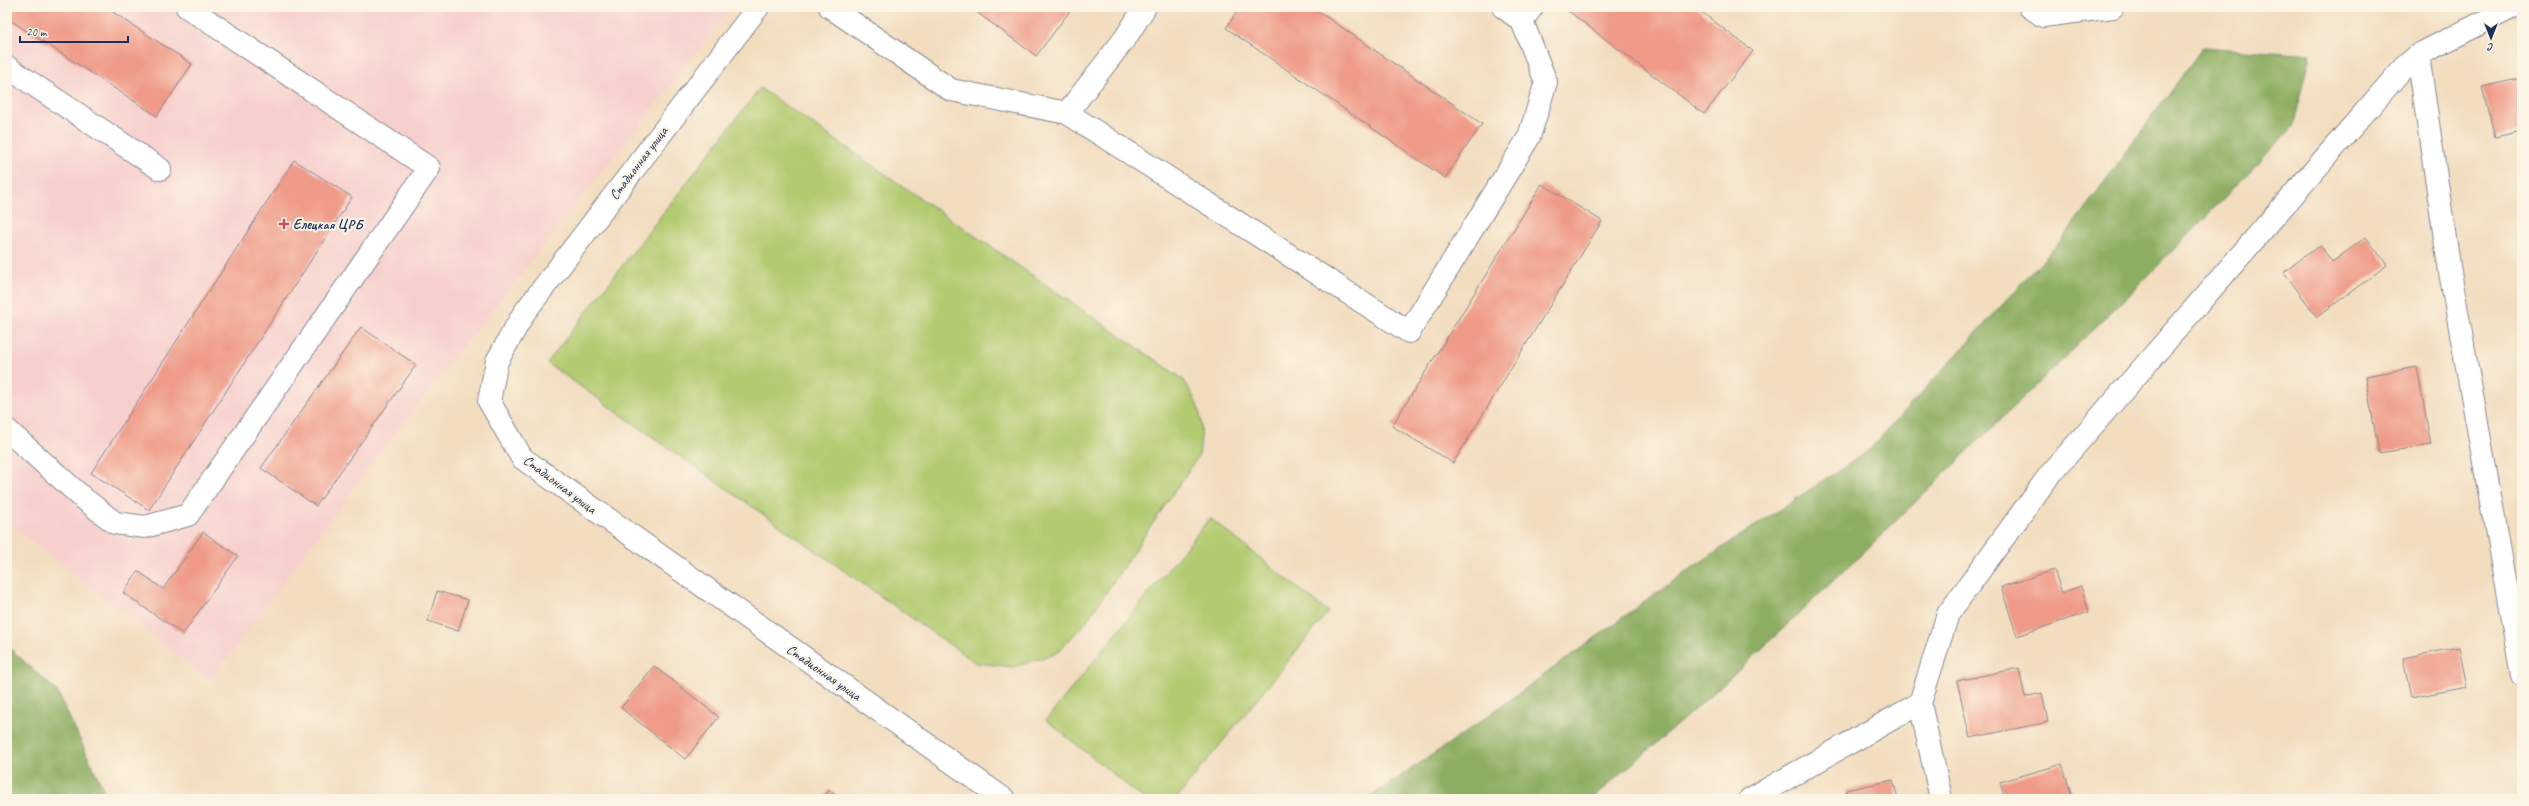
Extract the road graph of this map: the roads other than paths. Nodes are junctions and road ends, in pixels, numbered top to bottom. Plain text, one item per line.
1 (187, 7) edge
2 (758, 7) edge
3 (830, 7) edge
4 (1144, 7) edge
5 (1503, 7) edge
6 (2030, 7) edge
7 (2113, 7) edge
8 (2514, 7) edge
9 (1527, 14) edge
10 (2418, 55) junction
11 (7, 67) edge
12 (1066, 113) junction
13 (160, 169) dead end
14 (7, 430) edge
15 (2522, 675) edge
16 (1920, 703) junction
17 (1004, 799) edge
18 (1750, 799) edge
19 (1941, 799) edge

1 - 14 street
2 - 17 street, Стадионная улица
3 - 12 street
4 - 12 street
5 - 9 street
6 - 7 street
8 - 10 street
9 - 12 street
10 - 15 street
10 - 16 street
11 - 13 street
16 - 18 street
16 - 19 street

